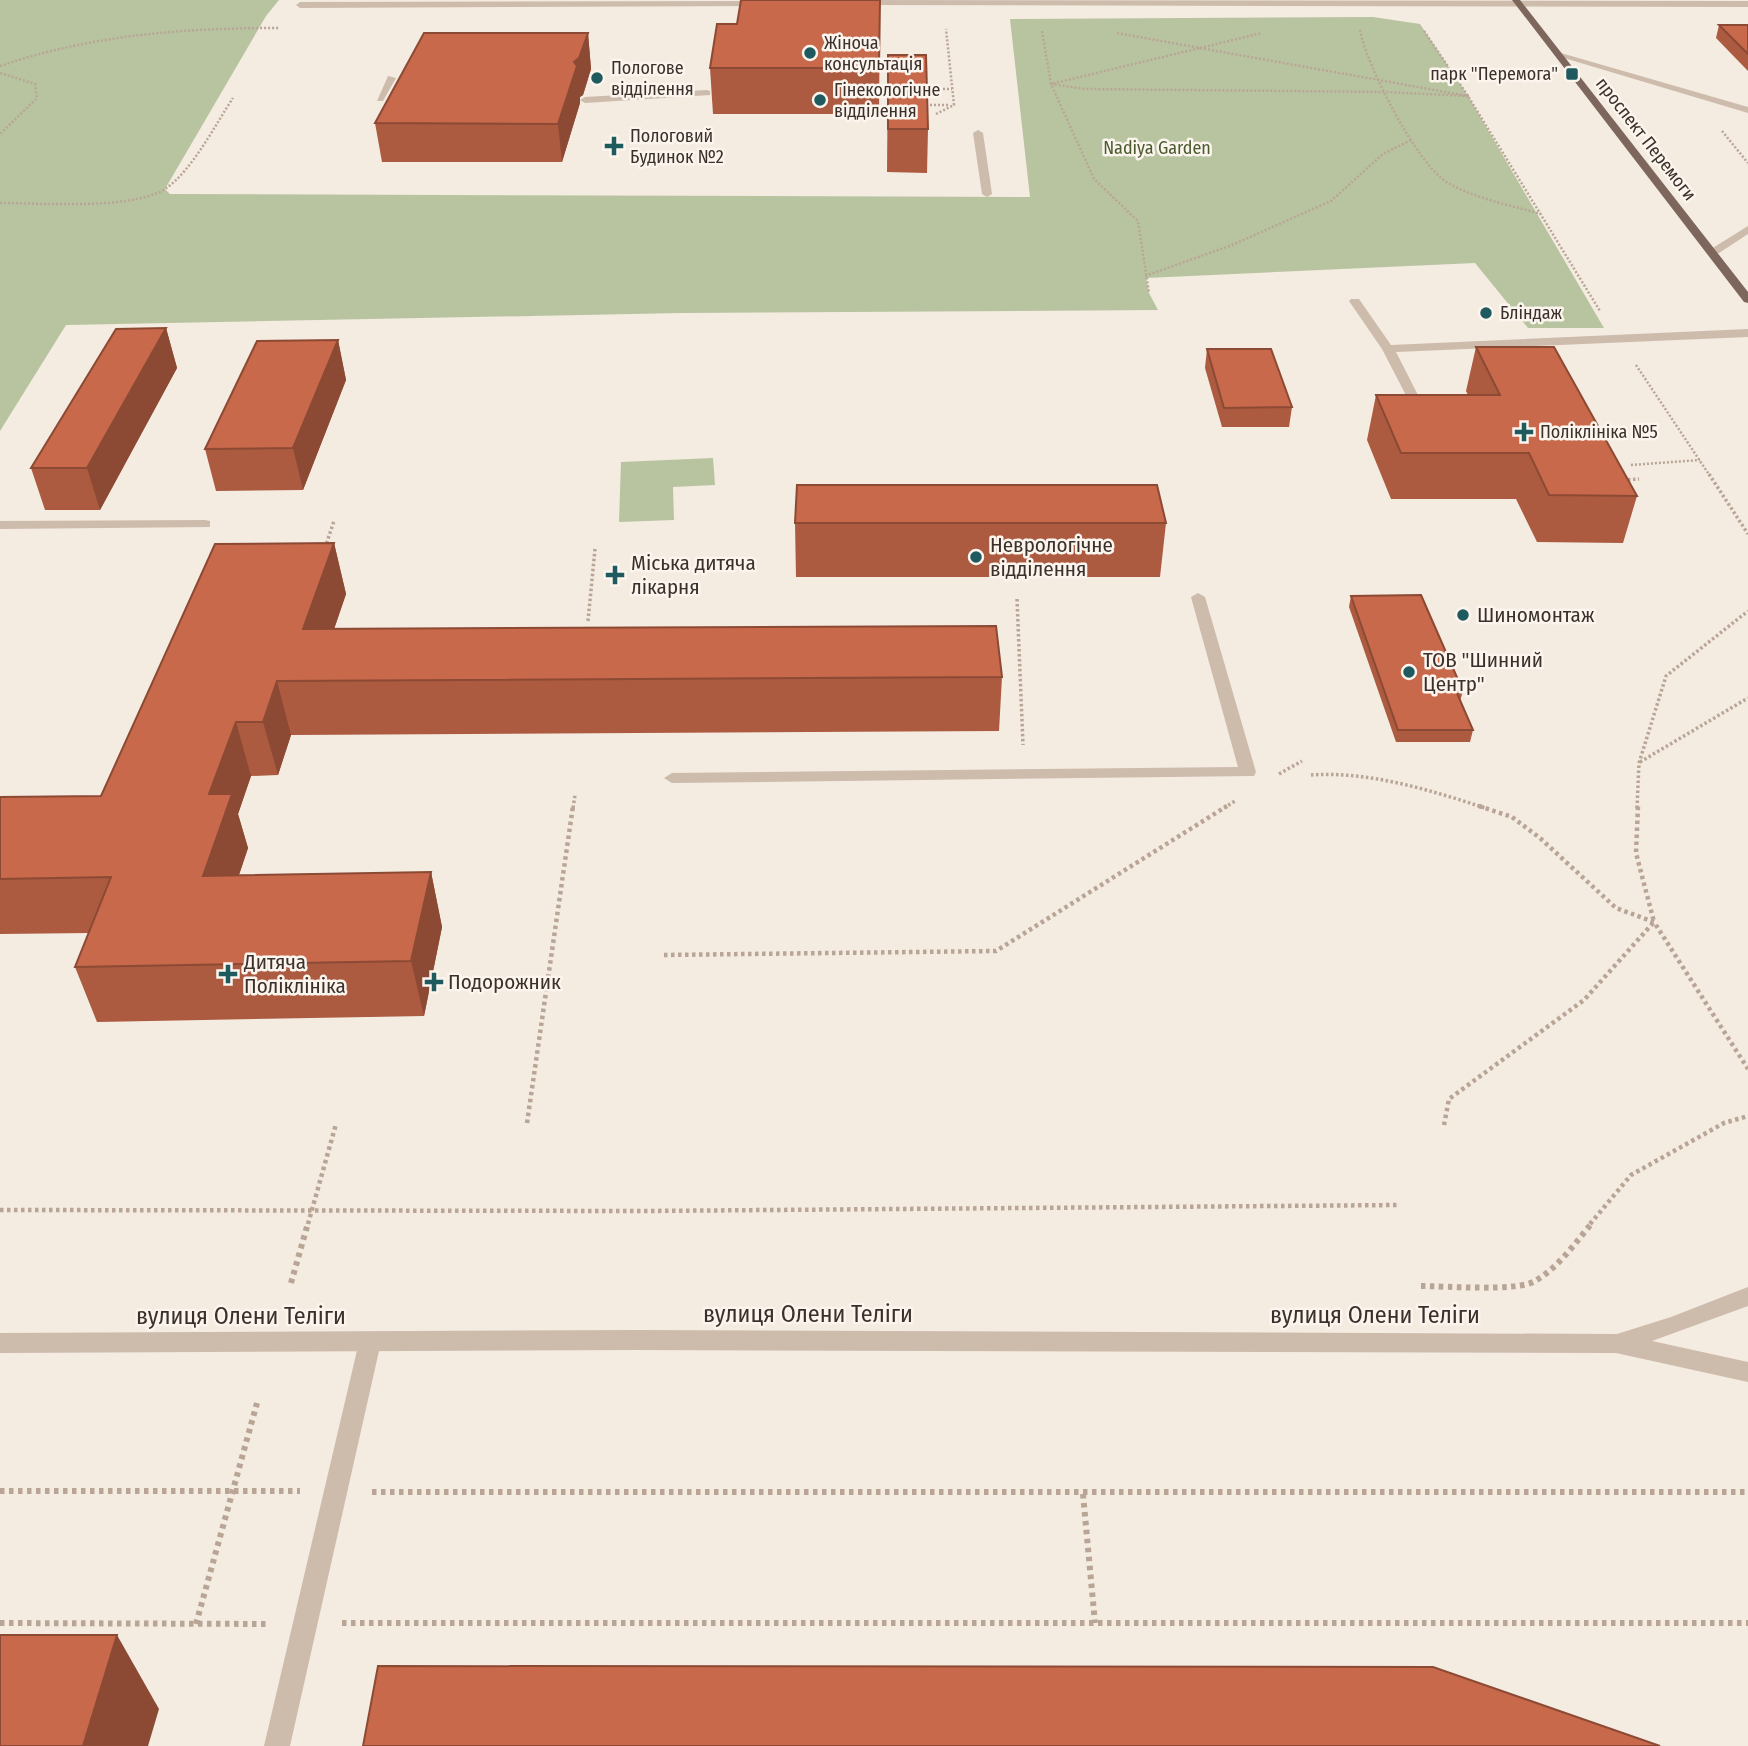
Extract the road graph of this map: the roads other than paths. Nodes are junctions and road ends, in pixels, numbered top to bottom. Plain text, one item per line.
1 (1048, 1) edge
2 (1518, 2) edge
3 (771, 4) edge
4 (841, 4) edge
5 (1748, 4) edge
6 (300, 5) dead end
7 (1557, 53) junction
8 (391, 78) dead end
9 (707, 93) edge
10 (380, 99) dead end
11 (585, 100) dead end
12 (1748, 110) edge
13 (978, 133) dead end
14 (987, 194) dead end
15 (1748, 229) edge
16 (1712, 253) junction
17 (1748, 300) edge
18 (1355, 301) dead end
19 (1748, 333) edge
20 (1388, 349) junction
21 (1416, 403) edge
22 (205, 524) dead end
23 (0, 525) edge
24 (1198, 597) dead end
25 (672, 778) dead end
26 (1748, 1296) edge
27 (370, 1342) junction
28 (0, 1343) edge
29 (1616, 1343) junction
30 (1748, 1372) edge
31 (277, 1746) edge

1 - 2 street
1 - 4 street
2 - 5 street
2 - 7 main road, проспект Перемоги
3 - 6 street
7 - 12 street
7 - 16 main road, проспект Перемоги
8 - 10 street
9 - 11 street
13 - 14 street
15 - 16 street
16 - 17 main road, проспект Перемоги
18 - 20 street
19 - 20 street
20 - 21 street
22 - 23 street
24 - 25 street
26 - 29 street, вулиця Олени Теліги
27 - 28 street, вулиця Олени Теліги
27 - 29 street, вулиця Олени Теліги
27 - 31 street
29 - 30 street, вулиця Олени Теліги

